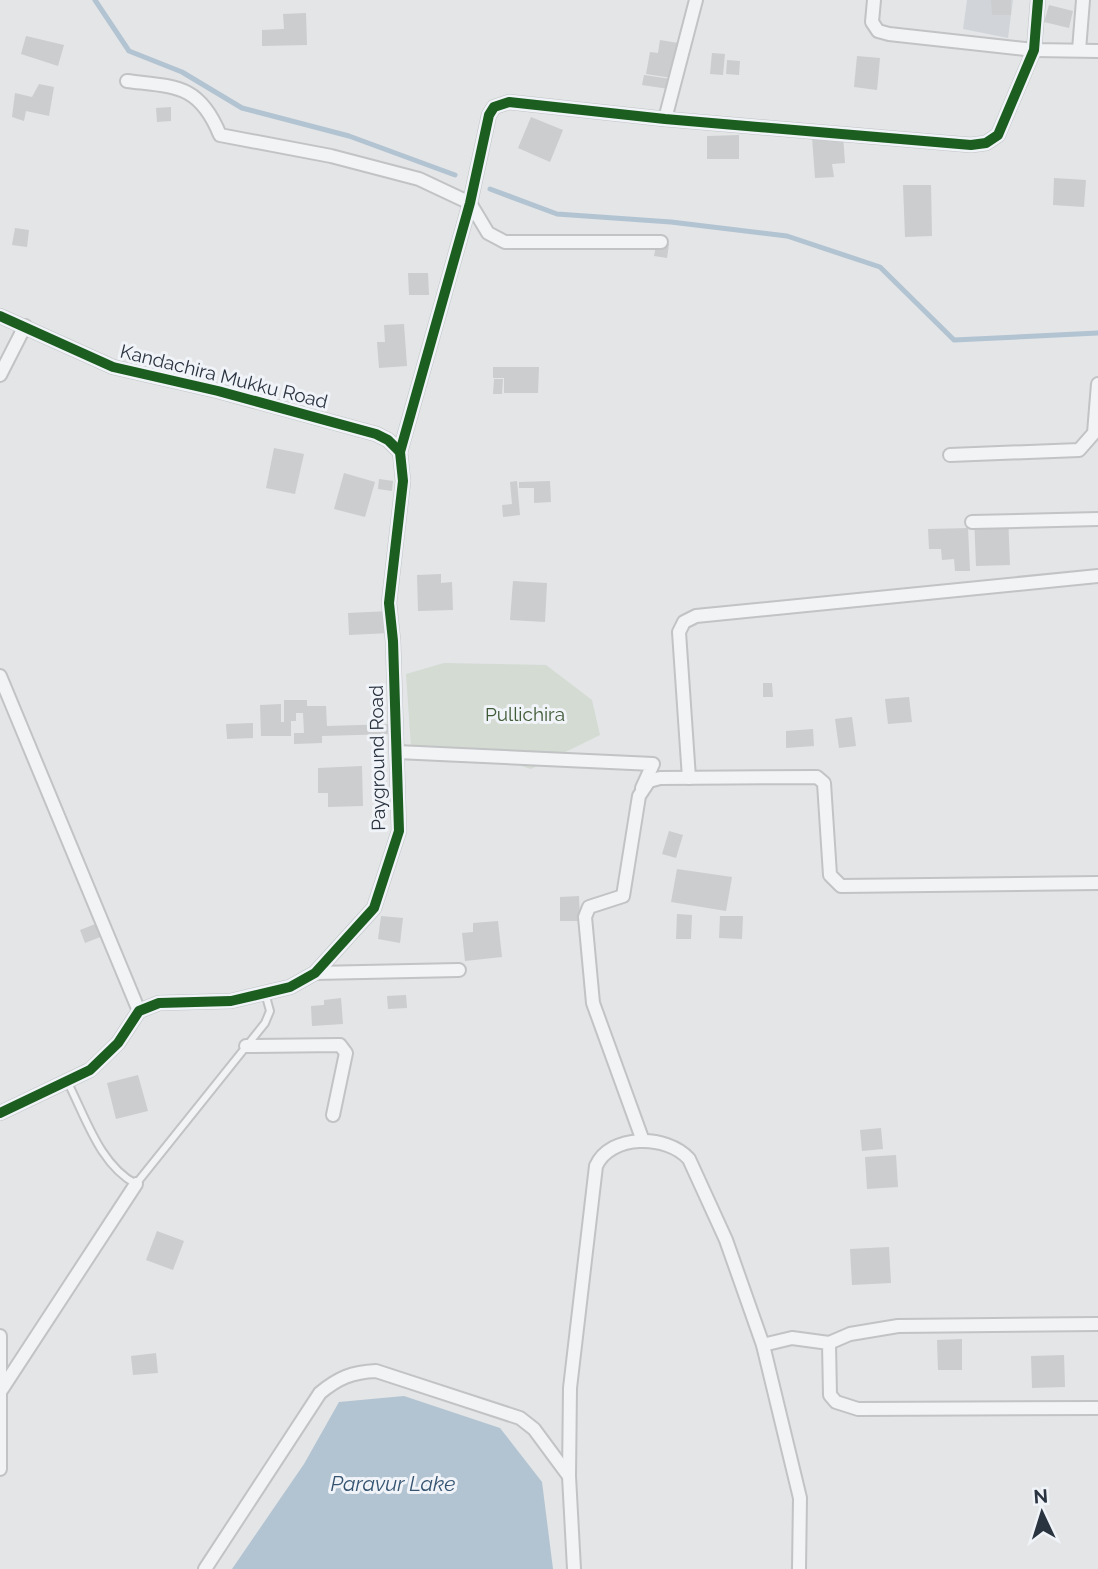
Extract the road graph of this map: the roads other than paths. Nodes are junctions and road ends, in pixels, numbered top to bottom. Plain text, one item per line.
1 (696, 0) edge
2 (874, 0) edge
3 (1038, 0) edge
4 (1083, 0) edge
5 (1034, 50) junction
6 (1079, 50) junction
7 (1098, 51) edge
8 (127, 81) dead end
9 (665, 119) junction
10 (470, 204) junction
11 (661, 242) dead end
12 (0, 316) edge
13 (25, 326) junction
14 (0, 375) edge
15 (1098, 384) edge
16 (400, 452) junction
17 (950, 455) dead end
18 (1098, 519) edge
19 (972, 522) dead end
20 (1098, 576) edge
21 (0, 676) edge
22 (397, 752) junction
23 (689, 778) junction
24 (642, 788) junction
25 (1098, 883) edge
26 (459, 970) dead end
27 (315, 973) junction
28 (265, 993) junction
29 (139, 1011) junction
30 (246, 1046) junction
31 (68, 1083) junction
32 (0, 1113) edge
33 (333, 1115) dead end
34 (643, 1141) junction
35 (136, 1184) junction
36 (1098, 1324) edge
37 (0, 1336) edge
38 (829, 1343) junction
39 (763, 1345) junction
40 (2, 1390) junction
41 (1098, 1408) edge
42 (0, 1469) edge
43 (569, 1476) junction
44 (205, 1569) edge
45 (574, 1569) edge
46 (799, 1569) edge

1 - 9 street
2 - 5 street
3 - 5 street
4 - 6 street
5 - 6 street
5 - 9 street
6 - 7 street
8 - 10 street
9 - 10 street, Payground Road
10 - 11 street
10 - 16 street, Payground Road
12 - 13 street, Kandachira Mukku Road
13 - 14 street
13 - 16 street, Kandachira Mukku Road
15 - 17 street
16 - 22 street, Payground Road
18 - 19 street
20 - 23 street
21 - 29 street
22 - 24 street
22 - 27 street, Payground Road
23 - 24 street
23 - 25 street
24 - 34 street
26 - 27 street
27 - 28 street, Payground Road
28 - 29 street, Payground Road
28 - 30 lane
29 - 31 street
30 - 33 street
30 - 35 lane
31 - 32 street
31 - 35 lane
34 - 39 street
34 - 43 street
35 - 40 street
36 - 38 street
37 - 40 street
38 - 39 street
38 - 41 street
39 - 46 street
40 - 42 street
43 - 44 street
43 - 45 street

